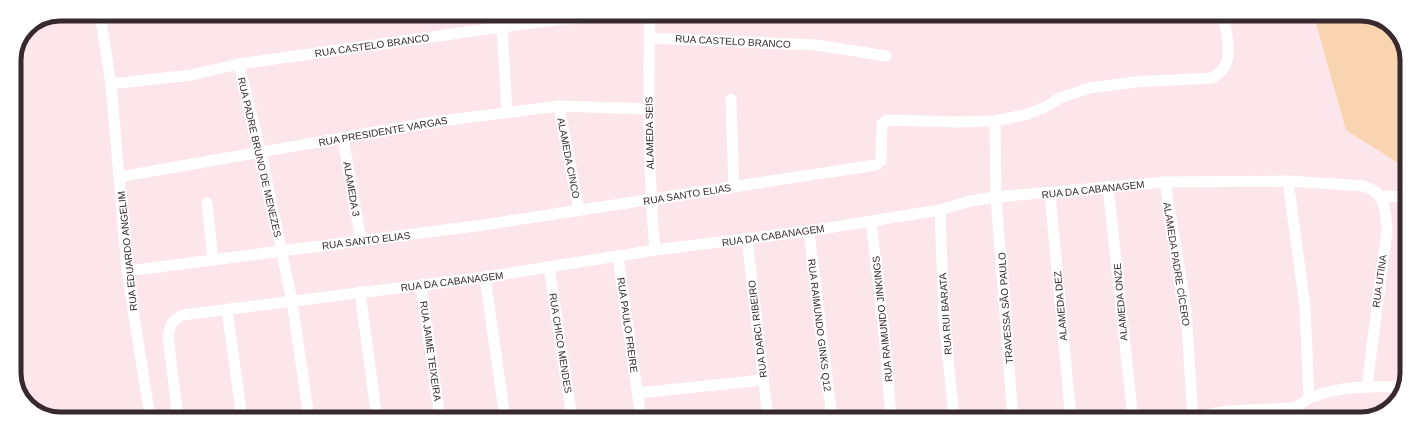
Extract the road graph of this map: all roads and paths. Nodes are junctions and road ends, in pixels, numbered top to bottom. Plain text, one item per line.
1 (101, 21) edge
2 (548, 21) edge
3 (650, 21) edge
4 (1224, 21) edge
5 (502, 27) junction
6 (650, 38) junction
7 (886, 56) dead end
8 (239, 64) junction
9 (111, 84) junction
10 (731, 99) dead end
11 (559, 106) junction
12 (648, 109) junction
13 (507, 112) junction
14 (995, 121) junction
15 (343, 138) junction
16 (260, 153) junction
17 (119, 178) junction
18 (1288, 180) junction
19 (1165, 182) junction
20 (1108, 186) junction
21 (734, 187) junction
22 (1050, 193) junction
23 (1380, 196) junction
24 (996, 197) junction
25 (1400, 197) edge
26 (650, 200) junction
27 (207, 203) dead end
28 (579, 210) junction
29 (940, 210) junction
30 (871, 221) junction
31 (808, 231) junction
32 (747, 239) junction
33 (361, 240) junction
34 (281, 250) junction
35 (655, 250) junction
36 (618, 256) junction
37 (213, 260) junction
38 (549, 267) junction
39 (127, 271) junction
40 (485, 277) junction
41 (421, 285) junction
42 (360, 292) junction
43 (292, 301) junction
44 (227, 309) junction
45 (764, 380) junction
46 (1367, 386) junction
47 (1397, 387) edge
48 (638, 394) junction
49 (1309, 398) junction
50 (149, 412) edge
51 (177, 412) edge
52 (241, 412) edge
53 (308, 412) edge
54 (375, 412) edge
55 (439, 412) edge
56 (504, 412) edge
57 (571, 412) edge
58 (640, 412) edge
59 (767, 412) edge
60 (831, 412) edge
61 (890, 412) edge
62 (953, 412) edge
63 (1012, 412) edge
64 (1070, 412) edge
65 (1132, 412) edge
66 (1190, 412) edge
67 (1223, 412) edge

1 - 9 street, RUA EDUARDO ANGELIM
2 - 5 street, RUA CASTELO BRANCO
3 - 6 street, ALAMEDA SEIS
4 - 14 street, RUA SANTO ELIAS
5 - 8 street, RUA CASTELO BRANCO
5 - 13 street
6 - 7 street, RUA CASTELO BRANCO
6 - 12 street, ALAMEDA SEIS
8 - 9 street, RUA CASTELO BRANCO
8 - 16 street, RUA PADRE BRUNO DE MENEZES
9 - 17 street, RUA EDUARDO ANGELIM
10 - 21 street
11 - 12 street, RUA PRESIDENTE VARGAS
11 - 13 street, RUA PRESIDENTE VARGAS
11 - 28 street, ALAMEDA CINCO
12 - 26 street, ALAMEDA SEIS
13 - 15 street, RUA PRESIDENTE VARGAS
14 - 21 street, RUA SANTO ELIAS
14 - 24 street, TRAVESSA SÃO PAULO
15 - 16 street, RUA PRESIDENTE VARGAS
15 - 33 street, ALAMEDA 3
16 - 17 street, RUA PRESIDENTE VARGAS
16 - 34 street, RUA PADRE BRUNO DE MENEZES
17 - 39 street, RUA EDUARDO ANGELIM
18 - 19 street, RUA DA CABANAGEM
18 - 23 street, RUA DA CABANAGEM
18 - 49 street
19 - 20 street, RUA DA CABANAGEM
19 - 66 street, ALAMEDA PADRE CÍCERO
20 - 22 street, RUA DA CABANAGEM
20 - 65 street, ALAMEDA ONZE
21 - 26 street, RUA SANTO ELIAS
22 - 24 street, RUA DA CABANAGEM
22 - 64 street, ALAMEDA DEZ
23 - 25 street
23 - 46 street, RUA UTINA
24 - 29 street, RUA DA CABANAGEM
24 - 63 street, TRAVESSA SÃO PAULO
26 - 28 street, RUA SANTO ELIAS
26 - 35 street, ALAMEDA SEIS
27 - 37 street
28 - 33 street, RUA SANTO ELIAS
29 - 30 street, RUA DA CABANAGEM
29 - 62 street, RUA RUI BARATA
30 - 31 street, RUA DA CABANAGEM
30 - 61 street, RUA RAIMUNDO JINKINGS
31 - 32 street, RUA DA CABANAGEM
31 - 60 street, RUA RAIMUNDO GINKS Q12
32 - 35 street, RUA DA CABANAGEM
32 - 45 street, RUA DARCI RIBEIRO
33 - 34 street, RUA SANTO ELIAS
34 - 37 street, RUA SANTO ELIAS
34 - 43 street, RUA PADRE BRUNO DE MENEZES
35 - 36 street, RUA DA CABANAGEM
36 - 38 street, RUA DA CABANAGEM
36 - 48 street, RUA PAULO FREIRE
37 - 39 street, RUA SANTO ELIAS
38 - 40 street, RUA DA CABANAGEM
38 - 57 street, RUA CHICO MENDES
39 - 50 street, RUA EDUARDO ANGELIM
40 - 41 street, RUA DA CABANAGEM
40 - 56 street
41 - 42 street, RUA DA CABANAGEM
41 - 55 street, RUA JAIME TEIXEIRA
42 - 43 street, RUA DA CABANAGEM
42 - 54 street
43 - 44 street, RUA DA CABANAGEM
43 - 53 street, RUA PADRE BRUNO DE MENEZES
44 - 51 street, RUA DA CABANAGEM
44 - 52 street
45 - 48 street
45 - 59 street, RUA DARCI RIBEIRO
46 - 47 street
46 - 49 street
48 - 58 street, RUA PAULO FREIRE
49 - 67 street

